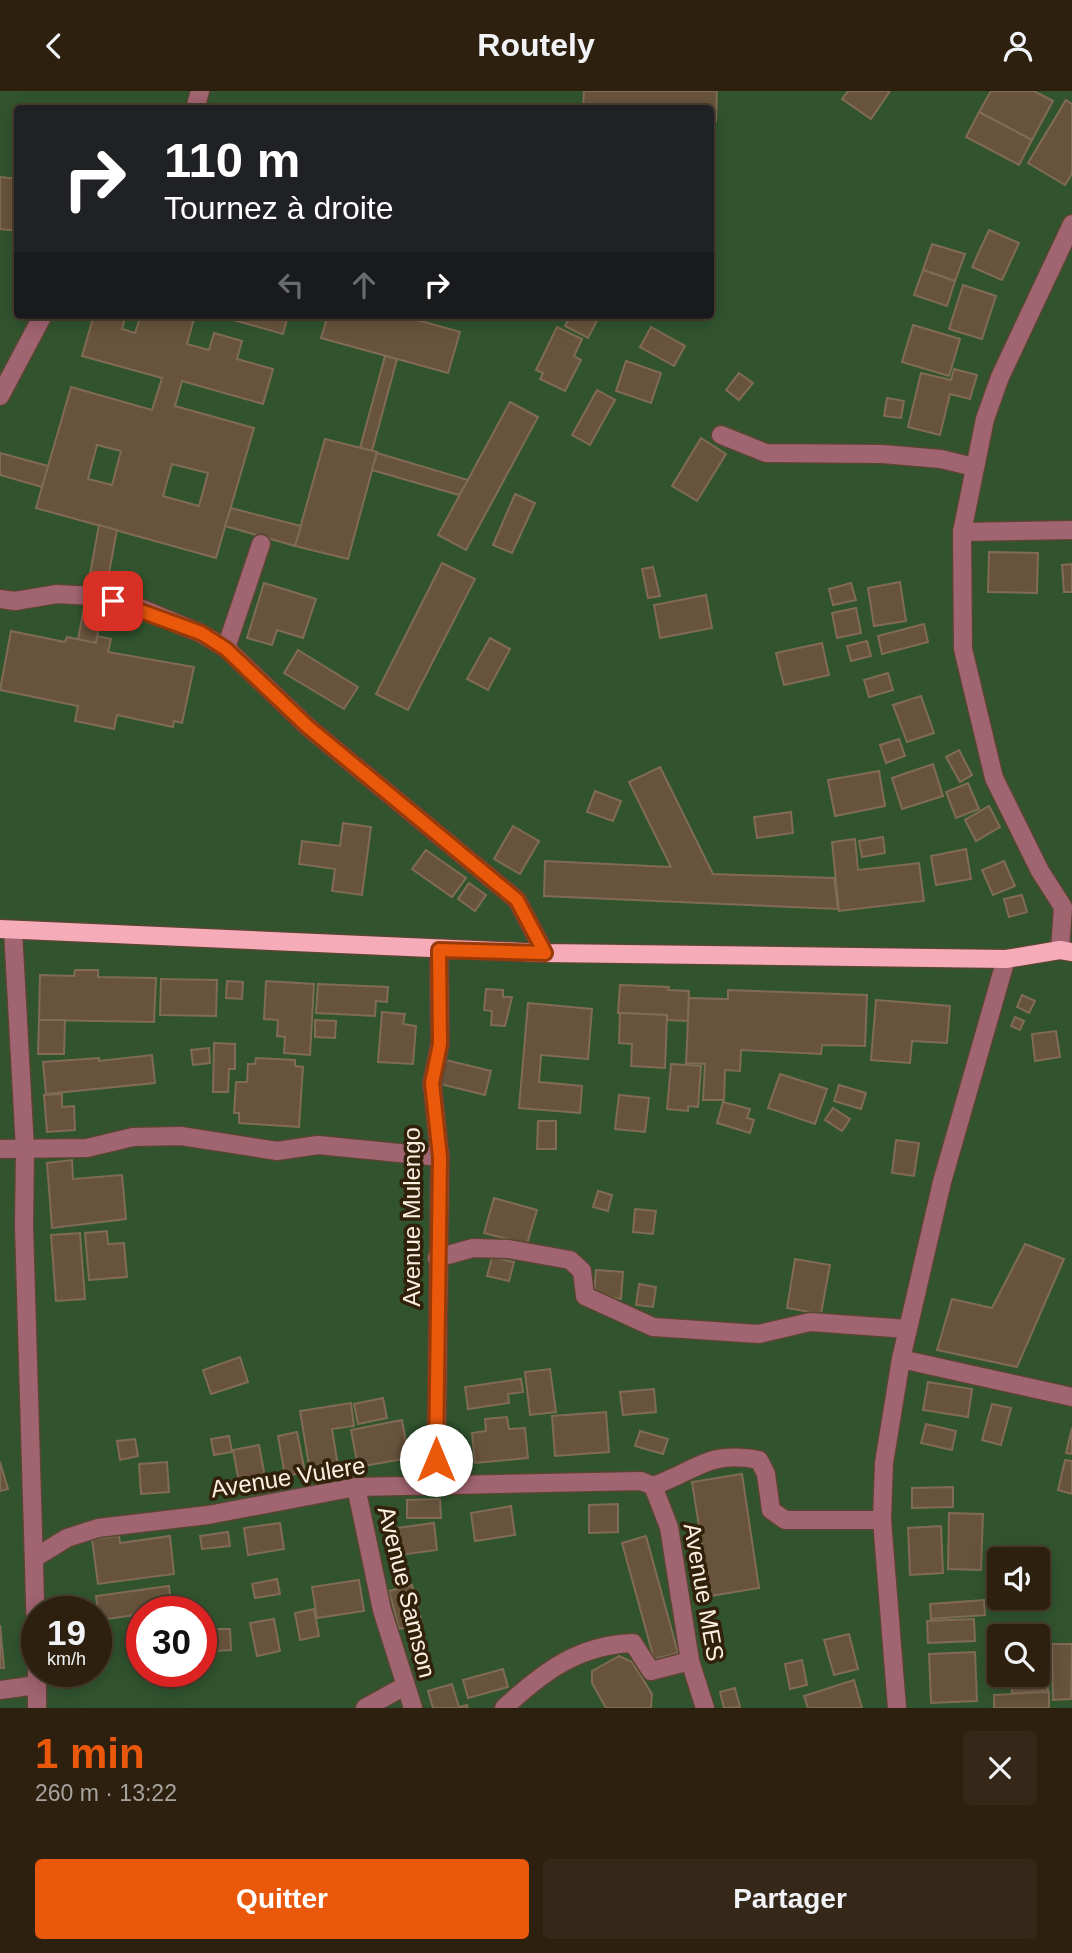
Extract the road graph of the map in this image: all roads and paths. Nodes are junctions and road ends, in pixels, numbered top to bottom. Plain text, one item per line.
1 (1072, 224) edge
2 (41, 319) edge
3 (0, 396) edge
4 (722, 435) dead end
5 (974, 467) junction
6 (1072, 530) edge
7 (962, 532) junction
8 (261, 544) dead end
9 (5, 603) edge
10 (226, 649) junction
11 (1067, 904) edge
12 (7, 930) edge
13 (439, 950) junction
14 (1066, 951) edge
15 (545, 953) junction
16 (1006, 959) junction
17 (0, 1149) edge
18 (25, 1149) junction
19 (440, 1157) junction
20 (438, 1258) junction
21 (908, 1329) junction
22 (901, 1359) junction
23 (1072, 1397) edge
24 (436, 1485) junction
25 (653, 1486) junction
26 (356, 1487) junction
27 (882, 1520) junction
28 (36, 1557) junction
29 (36, 1596) edge
30 (690, 1661) junction
31 (21, 1681) edge
32 (405, 1686) junction
33 (37, 1687) edge
34 (0, 1690) edge
35 (37, 1708) edge
36 (365, 1708) edge
37 (413, 1708) edge
38 (504, 1708) edge
39 (705, 1708) edge
40 (897, 1708) edge

1 - 5 street
2 - 3 street
4 - 5 street
5 - 7 street
6 - 7 street
7 - 11 street
8 - 10 street
9 - 10 street
10 - 15 street
11 - 14 street
12 - 13 main road
12 - 18 street
13 - 15 main road
13 - 19 street, Avenue Mulengo
14 - 16 main road
15 - 16 main road
16 - 21 street
17 - 18 street
18 - 19 street
18 - 28 street
19 - 20 street, Avenue Mulengo
20 - 21 street
20 - 24 street, Avenue Mulengo
21 - 22 street
22 - 23 street
22 - 27 street
24 - 25 street, Avenue Vulere
24 - 26 street, Avenue Vulere
25 - 27 street, Avenue Vulere
25 - 30 street, Avenue MES
26 - 28 street, Avenue Vulere
26 - 32 street, Avenue Samson
27 - 40 street
28 - 29 street
30 - 38 street
30 - 39 street, Avenue MES
31 - 34 street
32 - 36 street
32 - 37 street, Avenue Samson
33 - 35 street

